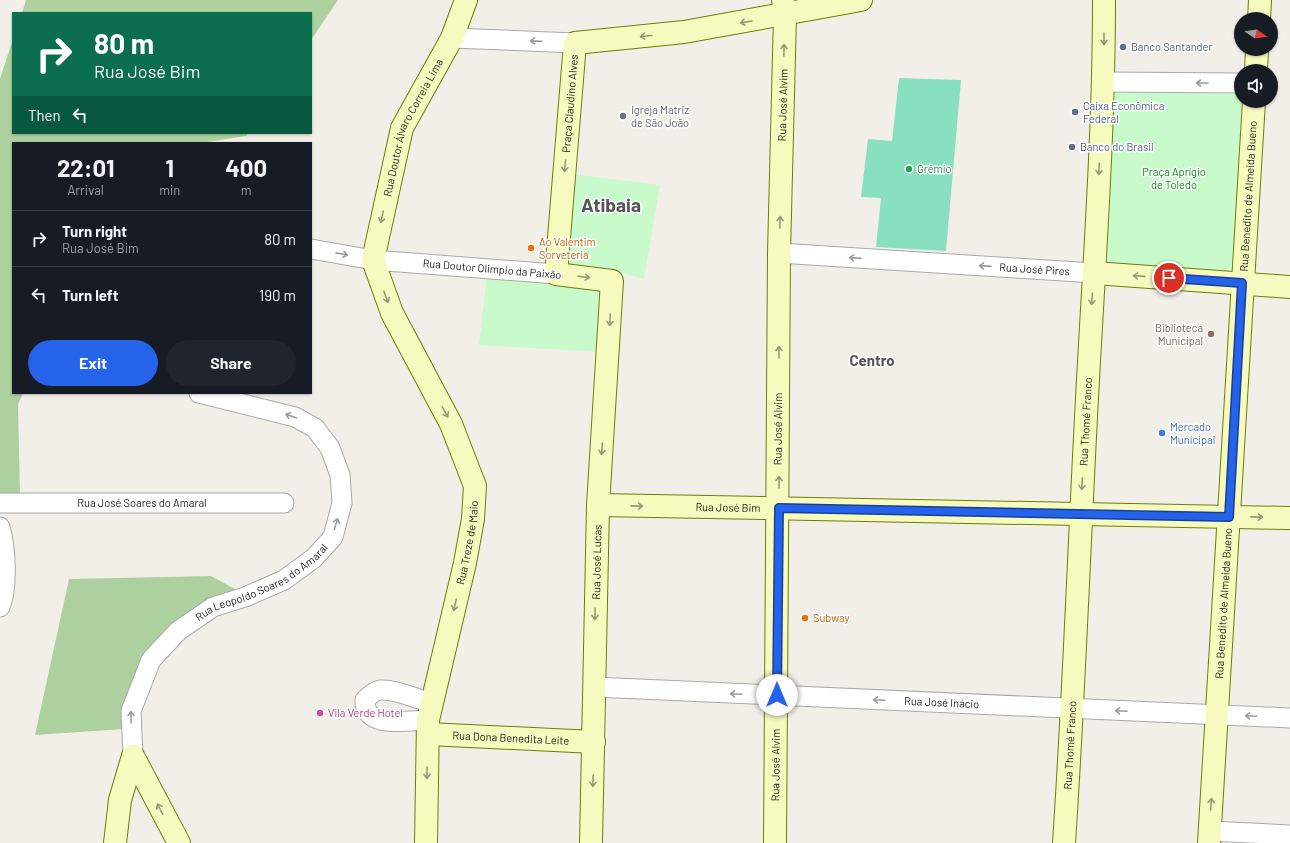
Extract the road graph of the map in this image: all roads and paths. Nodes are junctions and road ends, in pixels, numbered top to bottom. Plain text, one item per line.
1 (466, 0) edge
2 (861, 0) edge
3 (1104, 0) edge
4 (1260, 0) edge
5 (784, 8) edge
6 (1259, 12) edge
7 (452, 38) junction
8 (575, 43) junction
9 (1104, 82) junction
10 (1234, 83) edge
11 (1254, 108) edge
12 (312, 249) edge
13 (779, 254) junction
14 (373, 260) junction
15 (1094, 273) junction
16 (556, 274) junction
17 (612, 281) joint
18 (1242, 283) junction
19 (1290, 287) edge
20 (203, 394) edge
21 (0, 503) edge
22 (284, 503) dead end
23 (598, 505) junction
24 (779, 508) junction
25 (1081, 514) junction
26 (1229, 517) junction
27 (1290, 518) edge
28 (0, 527) edge
29 (0, 608) edge
30 (594, 687) junction
31 (777, 695) junction
32 (1073, 708) junction
33 (1217, 715) junction
34 (1290, 718) edge
35 (429, 719) junction
36 (594, 742) junction
37 (132, 756) junction
38 (1290, 835) edge
39 (1209, 837) edge
40 (115, 843) edge
41 (179, 843) edge
42 (426, 843) edge
43 (591, 843) edge
44 (775, 843) edge
45 (1064, 843) edge

1 - 7 street, Rua Doutor Álvaro Correia Lima
2 - 5 street, Praça Claudino Alves
3 -> 9 street, Rua Thomé Franco
4 - 6 street
5 -> 8 street, Praça Claudino Alves
13 -> 5 street, Rua José Alvim
8 -> 7 street
7 -> 14 street, Rua Doutor Álvaro Correia Lima
8 -> 16 street, Praça Claudino Alves
10 -> 9 street
9 -> 15 street, Rua Thomé Franco
11 - 18 street, Rua Benedito de Almeida Bueno
12 -> 14 street, Rua Doutor Olimpio da Paixão
15 -> 13 street, Rua José Pires
24 -> 13 street, Rua José Alvim
14 - 16 street, Rua Doutor Olimpio da Paixão
14 -> 35 street, Rua Treze de Maio
18 -> 15 street, Rua José Pires
15 -> 25 street, Rua Thomé Franco
16 -> 17 street, Rua Doutor Olimpio da Paixão
17 -> 23 street, Rua José Lucas
18 - 19 street, Rua José Pires
18 - 26 street, Rua Benedito de Almeida Bueno
37 -> 20 street, Rua Leopoldo Soares do Amaral
21 - 22 street, Rua José Soares do Amaral
23 -> 24 street, Rua José Bim
23 -> 30 street, Rua José Lucas
24 - 25 street, Rua José Bim
24 - 31 street, Rua José Alvim
25 - 26 street, Rua José Bim
25 - 32 street, Rua Thomé Franco
26 -> 27 street, Rua José Bim
26 - 33 street, Rua Benedito de Almeida Bueno
28 - 29 street
31 -> 30 street, Rua José Inácio
30 - 36 street, Rua José Lucas
32 -> 31 street, Rua José Inácio
31 - 44 street, Rua José Alvim
33 -> 32 street, Rua José Inácio
32 - 45 street, Rua Thomé Franco
34 -> 33 street, Rua José Inácio
39 -> 33 street, Rua Benedito de Almeida Bueno
35 - 36 street, Rua Dona Benedita Leite
35 -> 42 street, Rua Treze de Maio
36 -> 43 street, Rua José Lucas
37 - 40 street, Rua Leopoldo Soares do Amaral
41 -> 37 street
38 - 39 street

